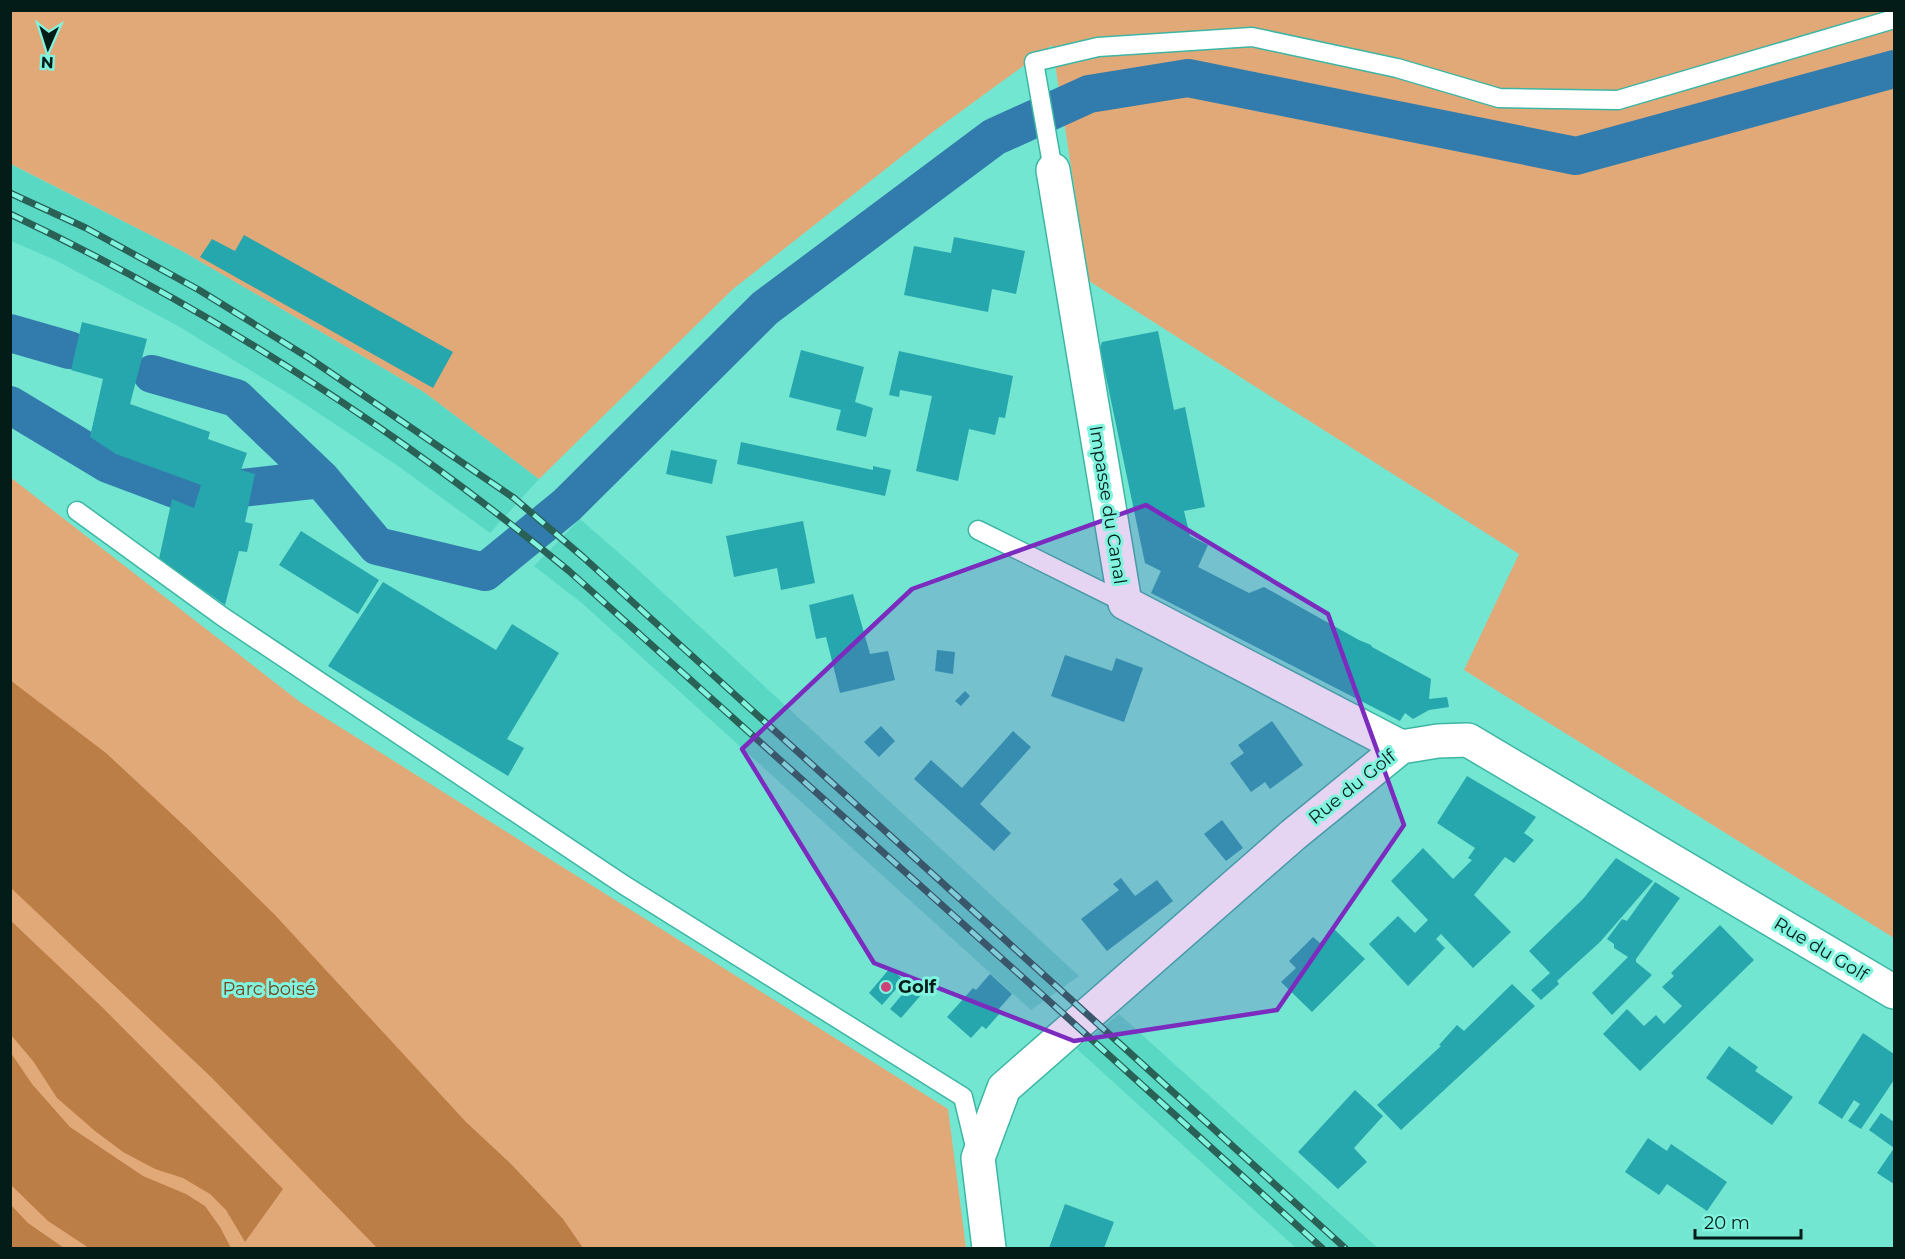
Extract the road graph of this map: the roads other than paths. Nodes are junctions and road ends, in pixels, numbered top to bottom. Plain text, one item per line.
1 (1894, 19) edge
2 (1053, 171) joint
3 (76, 511) dead end
4 (978, 530) dead end
5 (1125, 603) junction
6 (1401, 747) junction
7 (1894, 992) edge
8 (978, 1158) junction
9 (989, 1248) edge

1 - 2 lane
2 - 5 street, Impasse du Canal
3 - 8 lane
4 - 5 lane
5 - 6 street, Impasse du Canal
6 - 7 street, Rue du Golf
6 - 8 street, Rue du Golf
8 - 9 street, Rue du Golf

